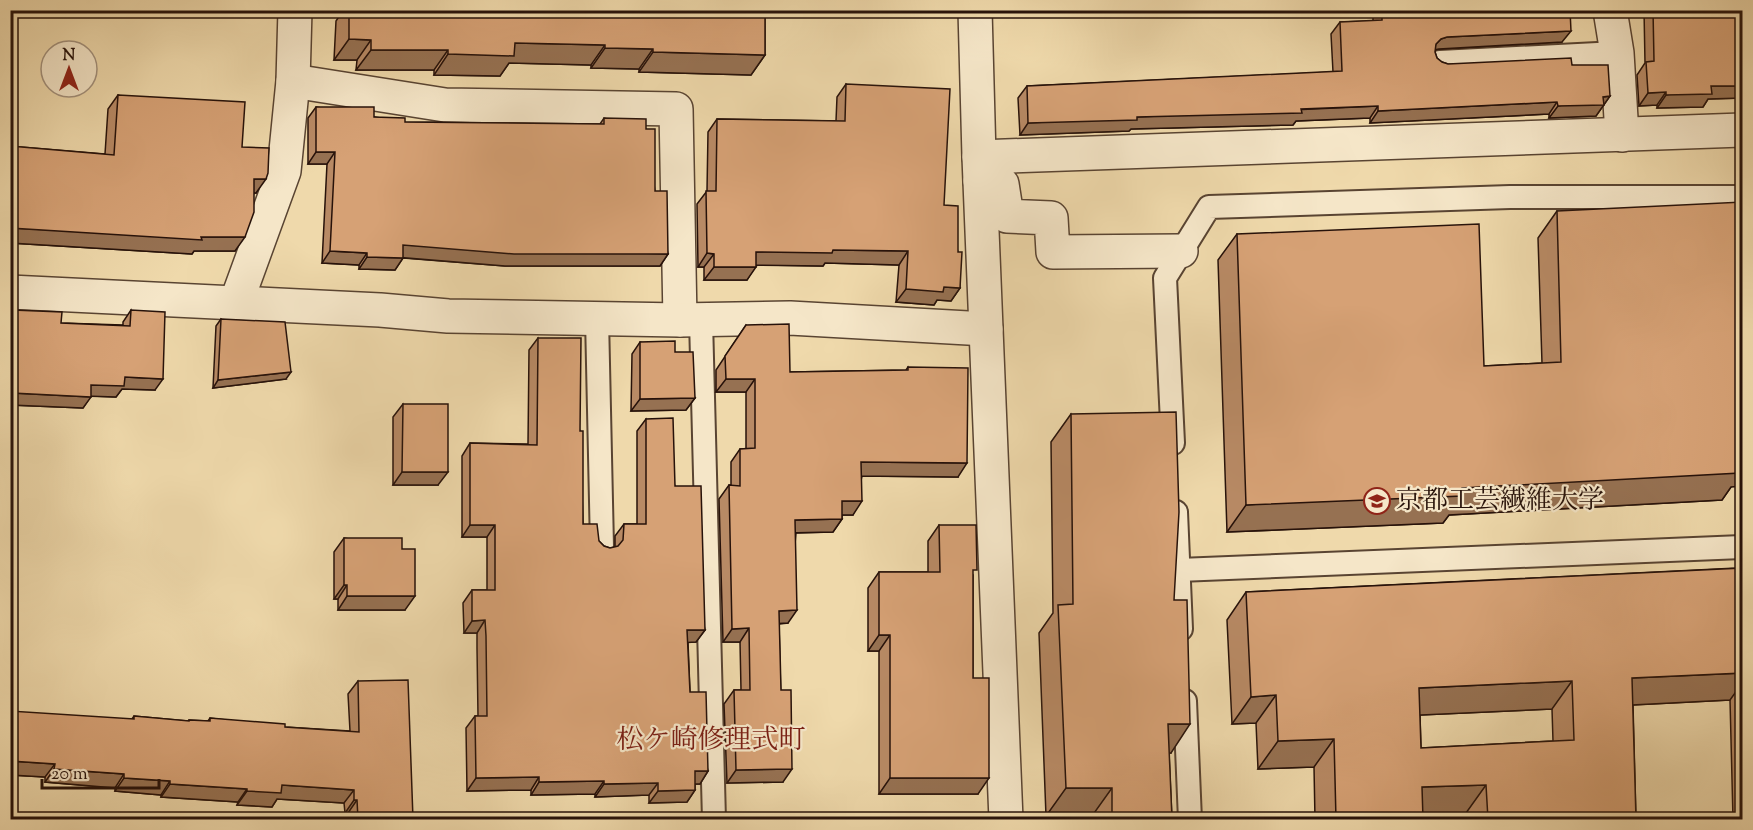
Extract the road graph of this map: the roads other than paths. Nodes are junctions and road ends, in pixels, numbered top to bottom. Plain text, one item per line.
1 (295, 10) edge
2 (975, 10) edge
3 (1610, 10) edge
4 (1617, 53) junction
5 (1440, 62) edge
6 (293, 81) junction
7 (1743, 130) edge
8 (1622, 135) junction
9 (979, 169) junction
10 (1743, 197) edge
11 (1181, 251) junction
12 (10, 292) edge
13 (236, 303) junction
14 (597, 318) junction
15 (690, 320) junction
16 (986, 329) junction
17 (1174, 465) edge
18 (1175, 488) edge
19 (602, 547) edge
20 (1743, 547) edge
21 (1179, 570) junction
22 (1182, 653) edge
23 (1184, 677) edge
24 (714, 819) edge
25 (1006, 819) edge
26 (1190, 819) edge

1 - 6 street
2 - 9 street
3 - 4 street
4 - 5 lane
4 - 8 street
6 - 13 street
6 - 15 street
7 - 8 street
8 - 9 street
9 - 11 street
9 - 16 street
10 - 11 lane
11 - 17 lane
12 - 13 street
13 - 14 street
14 - 15 street
14 - 19 lane
15 - 16 street
15 - 24 lane
16 - 25 street
18 - 21 lane
20 - 21 lane
21 - 22 lane
23 - 26 lane

